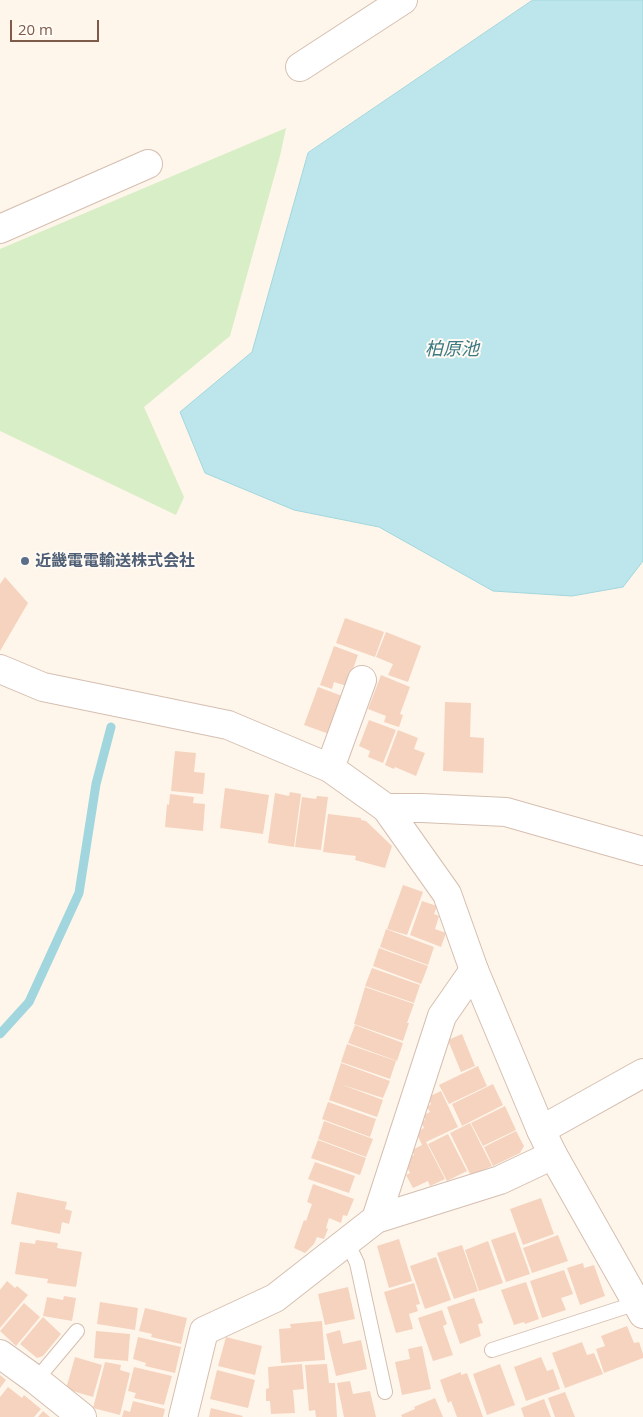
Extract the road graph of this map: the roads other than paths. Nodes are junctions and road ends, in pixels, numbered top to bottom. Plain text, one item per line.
1 (403, 0) edge
2 (300, 67) dead end
3 (148, 164) dead end
4 (0, 228) edge
5 (0, 669) edge
6 (362, 680) dead end
7 (330, 768) junction
8 (386, 808) junction
9 (643, 851) edge
10 (474, 970) junction
11 (643, 1074) edge
12 (541, 1130) junction
13 (553, 1155) junction
14 (376, 1219) junction
15 (347, 1242) junction
16 (640, 1309) edge
17 (77, 1331) dead end
18 (492, 1350) dead end
19 (0, 1354) edge
20 (36, 1380) junction
21 (385, 1392) dead end
22 (82, 1417) edge
23 (183, 1417) edge

1 - 2 street
3 - 4 street
5 - 7 street
6 - 7 street
7 - 8 street
8 - 9 street
8 - 10 street
10 - 12 street
10 - 14 street
11 - 12 street
12 - 13 street
13 - 14 street
13 - 16 street
14 - 15 street
15 - 21 lane
15 - 23 street
16 - 18 lane
17 - 20 lane
19 - 20 street
20 - 22 street

